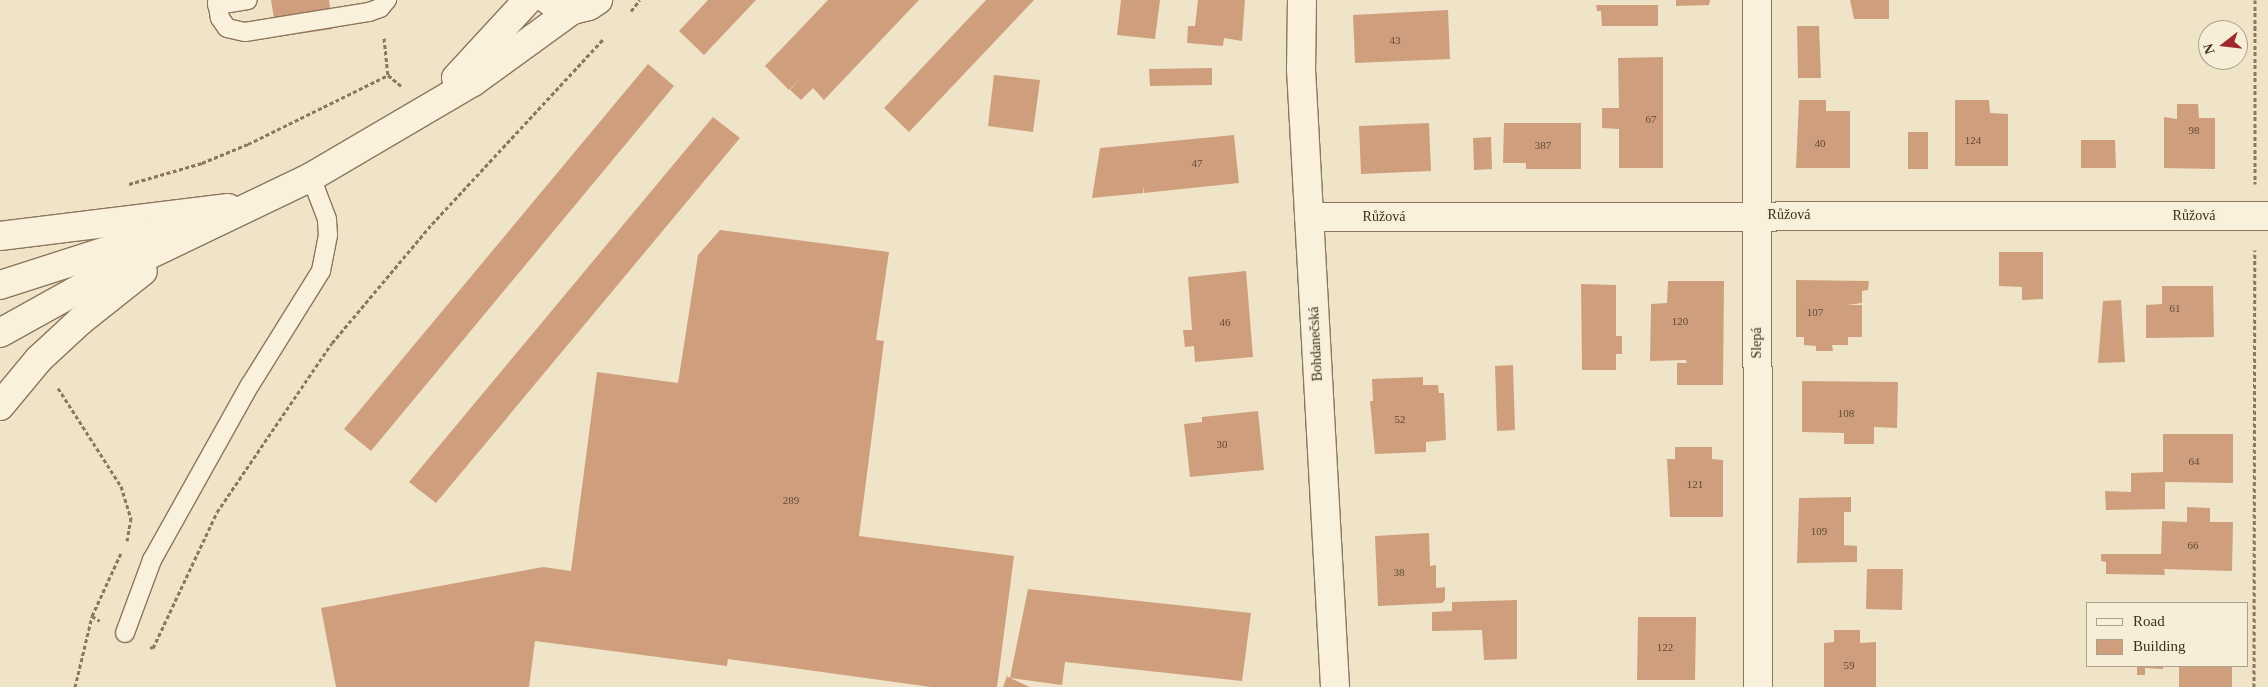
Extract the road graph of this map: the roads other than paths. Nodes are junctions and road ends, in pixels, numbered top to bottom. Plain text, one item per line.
1 (248, 0) edge
2 (387, 0) edge
3 (528, 0) edge
4 (598, 0) edge
5 (1302, 0) edge
6 (1757, 0) edge
7 (217, 2) edge
8 (560, 5) edge
9 (425, 109) junction
10 (311, 177) junction
11 (249, 205) junction
12 (1757, 215) junction
13 (2268, 216) edge
14 (1309, 217) junction
15 (0, 236) edge
16 (0, 285) edge
17 (0, 333) edge
18 (0, 406) edge
19 (124, 633) road end
20 (1758, 686) edge
21 (1336, 687) edge

1 - 7 lane
2 - 7 lane
3 - 9 street
4 - 8 street
5 - 14 street, Bohdanečská
6 - 12 street, Slepá
8 - 9 street
9 - 10 street
10 - 11 street
10 - 19 lane
11 - 15 street
11 - 16 street
11 - 17 street
11 - 18 street
12 - 13 street, Růžová
12 - 14 street, Růžová
12 - 20 street, Slepá
14 - 21 street, Bohdanečská

